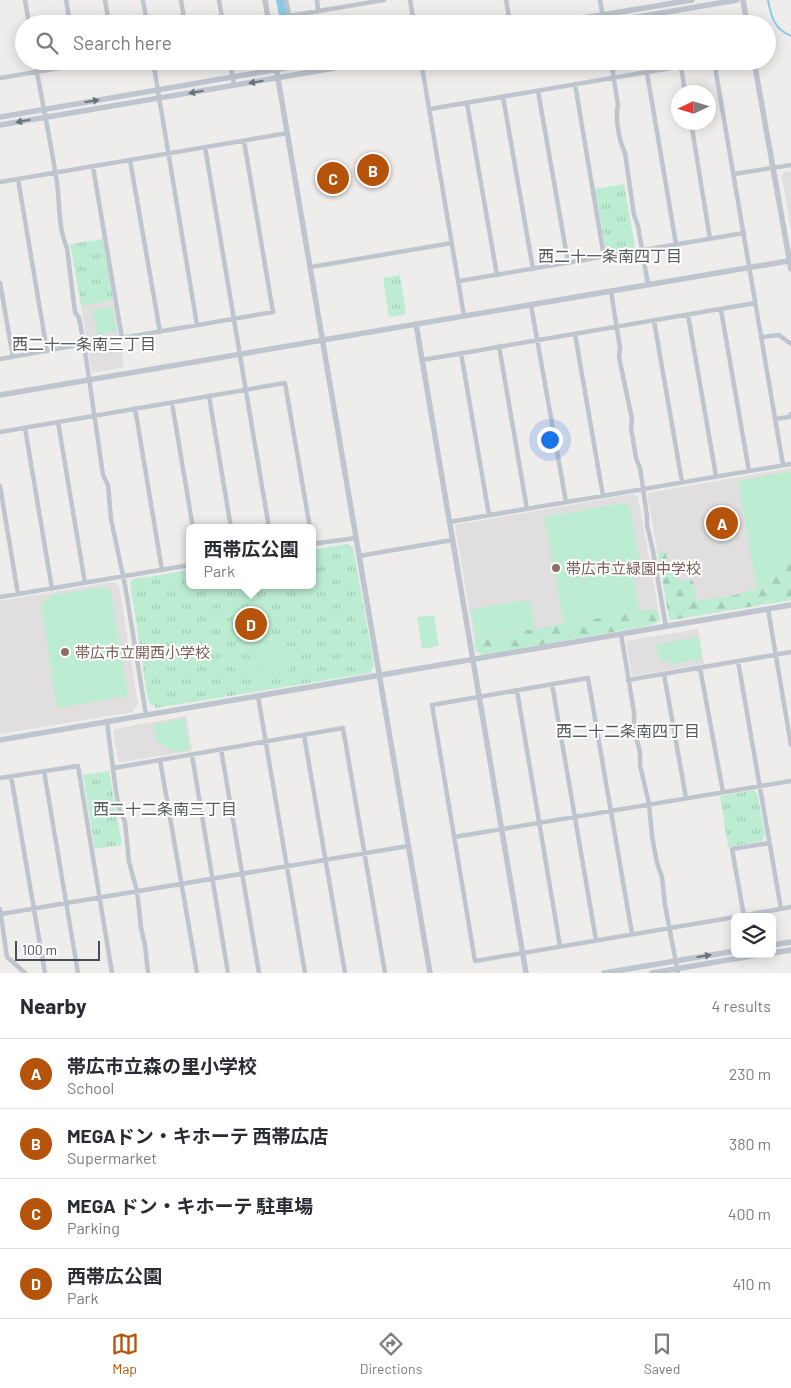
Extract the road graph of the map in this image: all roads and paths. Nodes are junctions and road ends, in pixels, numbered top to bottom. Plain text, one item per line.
1 (25, 0) edge
2 (66, 0) edge
3 (105, 0) edge
4 (143, 0) edge
5 (181, 0) edge
6 (219, 0) edge
7 (265, 0) edge
8 (286, 0) edge
9 (317, 0) edge
10 (384, 0) edge
11 (410, 0) edge
12 (506, 0) edge
13 (600, 0) edge
14 (692, 0) edge
15 (737, 0) edge
16 (743, 0) edge
17 (365, 2) edge
18 (693, 7) junction
19 (318, 11) junction
20 (28, 15) edge
21 (68, 15) edge
22 (108, 15) edge
23 (146, 15) edge
24 (184, 15) edge
25 (222, 15) edge
26 (268, 15) edge
27 (289, 15) edge
28 (295, 15) edge
29 (412, 15) edge
30 (508, 15) edge
31 (602, 15) joint
32 (648, 15) edge
33 (746, 15) edge
34 (46, 70) edge
35 (155, 70) edge
36 (231, 70) edge
37 (277, 70) joint
38 (324, 70) edge
39 (423, 70) edge
40 (612, 70) edge
41 (664, 70) edge
42 (682, 70) edge
43 (715, 70) edge
44 (756, 70) edge
45 (37, 72) junction
46 (647, 73) junction
47 (232, 77) junction
48 (0, 78) edge
49 (278, 78) junction
50 (613, 78) junction
51 (575, 84) junction
52 (234, 85) junction
53 (685, 85) edge
54 (158, 90) junction
55 (538, 91) junction
56 (503, 96) junction
57 (159, 98) junction
58 (467, 103) junction
59 (44, 109) junction
60 (430, 109) junction
61 (0, 116) edge
62 (45, 117) junction
63 (0, 125) edge
64 (692, 130) edge
65 (288, 133) junction
66 (244, 141) junction
67 (205, 147) junction
68 (167, 154) junction
69 (130, 160) junction
70 (791, 165) edge
71 (93, 167) junction
72 (772, 168) junction
73 (55, 172) junction
74 (734, 174) junction
75 (18, 179) junction
76 (0, 182) edge
77 (744, 233) junction
78 (710, 239) junction
79 (452, 243) junction
80 (676, 244) junction
81 (642, 250) junction
82 (604, 256) junction
83 (788, 261) junction
84 (568, 262) junction
85 (311, 267) junction
86 (750, 268) junction
87 (533, 269) junction
88 (791, 269) edge
89 (497, 275) junction
90 (459, 281) junction
91 (0, 283) edge
92 (648, 285) junction
93 (611, 291) junction
94 (756, 303) junction
95 (531, 305) junction
96 (721, 310) junction
97 (688, 315) junction
98 (464, 316) junction
99 (234, 320) junction
100 (654, 321) junction
101 (416, 324) junction
102 (197, 325) junction
103 (617, 327) junction
104 (160, 332) junction
105 (575, 334) junction
106 (761, 337) junction
107 (324, 340) junction
108 (538, 340) junction
109 (84, 344) junction
110 (791, 344) edge
111 (499, 346) junction
112 (47, 351) junction
113 (461, 353) junction
114 (240, 354) junction
115 (13, 357) junction
116 (0, 359) edge
117 (422, 360) junction
118 (90, 380) junction
119 (246, 390) junction
120 (0, 395) edge
121 (209, 396) junction
122 (172, 403) junction
123 (134, 408) junction
124 (791, 414) edge
125 (95, 415) junction
126 (775, 419) junction
127 (58, 422) junction
128 (25, 428) junction
129 (0, 432) edge
130 (791, 464) edge
131 (783, 465) junction
132 (749, 471) junction
133 (716, 476) junction
134 (682, 482) junction
135 (0, 486) edge
136 (644, 489) junction
137 (603, 496) junction
138 (566, 502) junction
139 (527, 508) junction
140 (489, 515) junction
141 (449, 522) junction
142 (192, 524) edge
143 (230, 524) edge
144 (269, 524) edge
145 (309, 524) edge
146 (356, 538) junction
147 (452, 540) junction
148 (316, 543) edge
149 (359, 556) junction
150 (186, 566) edge
151 (162, 570) junction
152 (123, 577) junction
153 (85, 583) junction
154 (52, 589) junction
155 (18, 594) junction
156 (0, 597) edge
157 (791, 605) edge
158 (768, 609) junction
159 (666, 627) junction
160 (621, 634) junction
161 (791, 652) edge
162 (776, 655) junction
163 (473, 660) junction
164 (738, 661) junction
165 (700, 668) junction
166 (664, 674) junction
167 (380, 675) junction
168 (628, 680) junction
169 (552, 684) junction
170 (517, 691) junction
171 (258, 696) junction
172 (479, 697) junction
173 (146, 715) junction
174 (107, 722) junction
175 (304, 735) junction
176 (0, 740) edge
177 (266, 742) junction
178 (791, 745) edge
179 (221, 750) junction
180 (192, 755) junction
181 (160, 760) junction
182 (114, 768) junction
183 (44, 771) junction
184 (11, 776) junction
185 (0, 778) edge
186 (791, 781) edge
187 (760, 786) junction
188 (723, 792) junction
189 (686, 798) junction
190 (650, 804) junction
191 (610, 811) junction
192 (575, 817) junction
193 (539, 823) junction
194 (501, 830) junction
195 (454, 838) junction
196 (769, 843) junction
197 (408, 846) junction
198 (364, 853) junction
199 (326, 859) junction
200 (287, 866) junction
201 (242, 874) junction
202 (212, 879) junction
203 (182, 884) junction
204 (137, 891) junction
205 (100, 898) junction
206 (66, 903) junction
207 (791, 907) edge
208 (34, 908) junction
209 (781, 909) junction
210 (0, 911) edge
211 (743, 913) edge
212 (760, 913) edge
213 (731, 918) edge
214 (670, 928) junction
215 (632, 934) junction
216 (596, 940) junction
217 (791, 942) edge
218 (776, 944) edge
219 (560, 946) junction
220 (791, 950) edge
221 (731, 952) edge
222 (776, 952) edge
223 (522, 953) junction
224 (743, 958) edge
225 (676, 961) junction
226 (678, 971) edge
227 (25, 973) edge
228 (45, 973) edge
229 (78, 973) edge
230 (112, 973) edge
231 (148, 973) edge
232 (197, 973) edge
233 (228, 973) edge
234 (259, 973) edge
235 (305, 973) edge
236 (345, 973) edge
237 (385, 973) edge
238 (430, 973) edge
239 (526, 973) edge
240 (604, 973) edge
241 (652, 973) edge

1 - 20 street
2 - 21 street
3 - 22 street
4 - 23 street
5 - 24 street
6 - 25 street
7 - 26 street
8 - 27 street
9 - 19 street
10 - 17 street
11 - 29 street
12 - 30 street
13 - 31 street
14 - 18 street
14 - 31 street
15 - 18 street
16 - 33 street
17 - 19 street
18 - 32 street
19 - 28 street
34 - 45 street
35 - 54 street
36 - 47 street
37 - 47 street
37 - 49 street
38 - 49 street
39 - 60 street
40 - 50 street
41 - 46 street
42 - 53 street
43 - 74 street
44 - 72 street
45 - 48 street
45 - 59 street
46 - 50 street
46 - 80 street
47 - 52 street
47 - 54 street
49 -> 52 street
49 - 65 street
50 - 51 street
50 - 81 street
51 - 55 street
51 - 82 street
52 -> 57 street
54 - 57 street
59 -> 54 street
55 - 56 street
55 - 84 street
56 - 58 street
56 - 87 street
57 - 62 street
57 - 68 street
58 - 60 street
58 - 89 street
59 - 61 street
59 - 62 street
60 - 79 street
62 -> 63 street
62 - 73 street
64 - 78 street
65 - 66 street
65 - 85 street
66 - 67 street
66 - 99 street
67 - 68 street
67 - 99 street
68 - 69 street
68 - 102 street
69 - 71 street
69 - 104 street
70 - 72 street
71 - 73 street
71 - 104 street
72 - 74 street
72 - 83 street
73 - 75 street
73 - 109 street
74 - 77 street
75 - 76 street
75 - 112 street
77 - 78 street
77 - 86 street
78 - 80 street
79 - 85 street
79 - 90 street
80 - 81 street
81 - 82 street
81 - 92 street
82 - 84 street
83 - 86 street
83 - 88 street
84 - 87 street
85 - 107 street
86 - 92 street
86 - 94 street
87 - 89 street
89 - 90 street
90 - 98 street
91 - 115 street
92 - 93 street
93 - 95 street
93 - 103 street
94 - 96 street
94 - 106 street
95 - 98 street
95 - 108 street
96 - 97 street
96 - 132 street
97 - 100 street
97 - 133 street
98 - 101 street
99 - 102 street
99 - 114 street
100 - 103 street
100 - 134 street
101 - 107 street
101 - 117 street
102 - 104 street
103 - 105 street
103 - 136 street
105 - 108 street
105 - 137 street
106 - 110 street
106 - 126 street
107 - 114 street
107 - 146 street
108 - 111 street
108 - 138 street
109 - 112 street
109 - 118 street
111 - 113 street
111 - 139 street
112 - 115 street
113 - 117 street
113 - 140 street
114 - 118 street
114 - 119 street
115 - 116 street
117 - 141 street
118 - 120 street
118 - 125 street
119 - 121 street
119 - 144 street
119 - 145 street
121 - 122 street
121 - 143 street
122 - 123 street
122 - 142 street
123 - 125 street
123 - 151 street
124 - 126 street
125 - 127 street
125 - 152 street
126 - 131 street
127 - 128 street
127 - 153 street
128 - 129 street
128 - 154 street
130 - 131 street
131 - 132 street
132 - 133 street
133 - 134 street
134 - 136 street
135 - 155 street
136 - 137 street
136 - 159 street
137 - 138 street
138 - 139 street
139 - 140 street
140 - 141 street
141 - 147 street
146 - 148 street
146 - 149 street
147 - 149 street
147 - 163 street
149 - 167 street
150 - 151 street
151 - 152 street
152 - 153 street
152 - 173 street
153 - 154 street
154 - 155 street
155 - 156 street
157 - 158 street
158 - 159 street
158 - 162 street
159 - 160 street
160 - 163 street
160 - 168 street
161 - 162 street
162 - 164 street
162 - 178 street
163 - 167 street
163 - 172 street
164 - 165 street
164 - 187 street
165 - 166 street
165 - 188 street
166 - 168 street
166 - 189 street
167 - 171 street
167 - 197 street
168 - 190 street
169 - 170 street
169 - 191 street
169 - 192 street
170 - 172 street
170 - 193 street
171 - 173 street
171 - 177 street
172 - 194 street
172 - 195 street
173 - 174 street
174 - 176 street
174 - 182 street
175 - 177 street
175 - 198 street
175 - 199 street
177 - 179 street
177 - 200 street
179 - 180 street
179 - 201 street
180 - 181 street
180 - 202 street
181 - 182 street
181 - 203 street
182 - 204 street
183 - 184 street
183 - 205 street
183 - 206 street
184 - 185 street
184 - 208 street
186 - 187 street
187 - 188 street
187 - 196 street
188 - 189 street
189 - 190 street
190 - 191 street
190 - 214 street
191 - 192 street
191 - 215 street
192 - 193 street
192 - 216 street
193 - 194 street
193 - 219 street
194 - 195 street
194 - 223 street
195 - 223 street
196 - 209 street
196 - 211 street
197 - 198 street
197 - 238 street
198 - 199 street
198 - 237 street
199 - 200 street
199 - 236 street
200 - 201 street
200 - 235 street
201 - 202 street
201 - 234 street
202 - 203 street
202 - 233 street
203 - 204 street
203 - 232 street
204 - 205 street
204 - 231 street
205 - 206 street
205 - 230 street
206 - 208 street
206 - 229 street
207 - 209 street
208 - 210 street
208 - 228 street
209 - 212 street
210 - 227 street
213 - 214 street
214 - 215 street
214 - 225 street
215 - 216 street
216 - 219 street
217 - 218 street
219 - 223 street
220 - 222 street
225 -> 221 street
223 - 239 street
224 - 226 street
225 - 226 street
225 - 240 street
226 - 241 street

